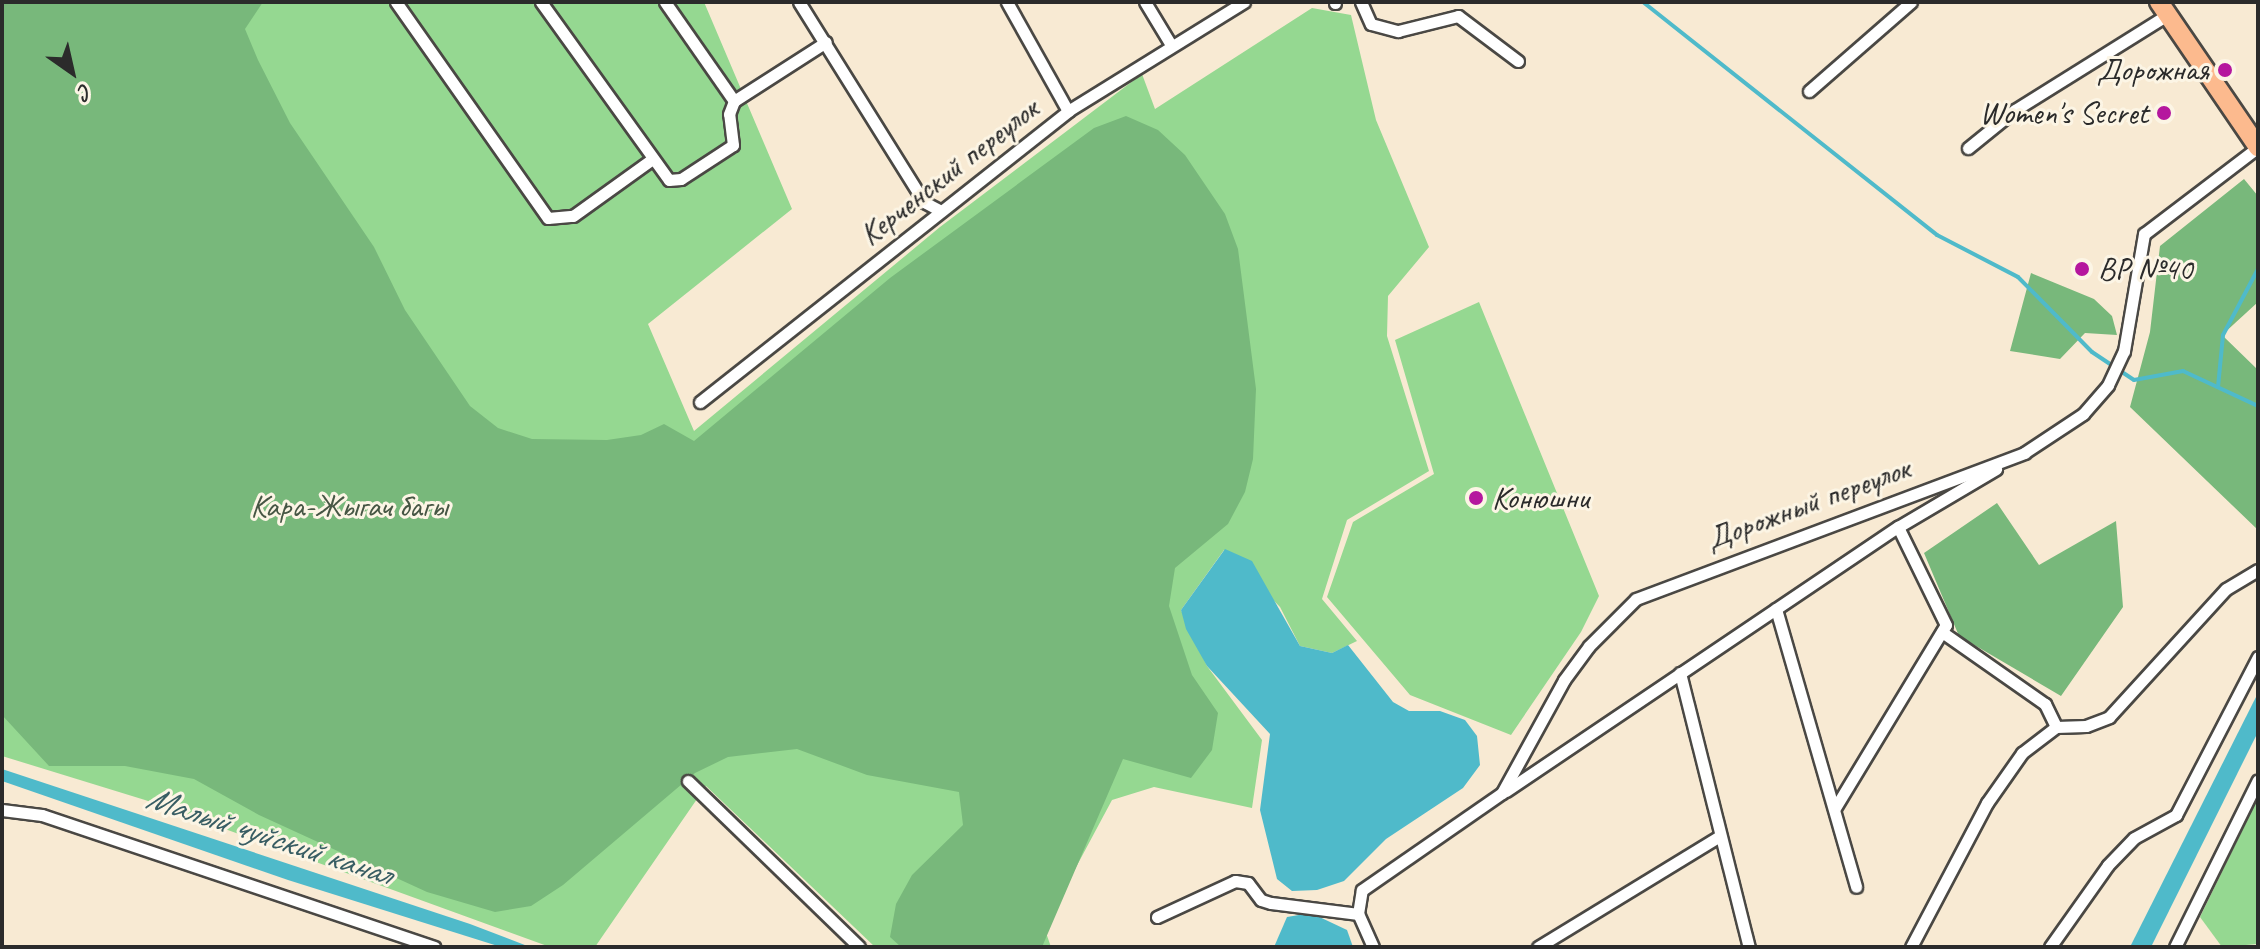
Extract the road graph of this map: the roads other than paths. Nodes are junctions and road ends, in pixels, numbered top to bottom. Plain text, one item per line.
1 (396, 2) edge
2 (541, 2) edge
3 (665, 2) edge
4 (799, 2) edge
5 (1007, 2) edge
6 (1145, 2) edge
7 (1244, 2) edge
8 (1361, 2) edge
9 (1911, 2) edge
10 (2163, 8) edge
11 (826, 42) junction
12 (1171, 45) junction
13 (1518, 61) dead end
14 (1809, 91) dead end
15 (734, 101) junction
16 (1068, 111) junction
17 (2258, 147) edge
18 (1968, 148) dead end
19 (651, 160) junction
20 (941, 211) junction
21 (700, 402) dead end
22 (2024, 453) junction
23 (1898, 527) junction
24 (2258, 570) edge
25 (1776, 609) junction
26 (1942, 632) junction
27 (2258, 657) edge
28 (1680, 673) junction
29 (2056, 727) junction
30 (2258, 780) edge
31 (688, 781) dead end
32 (1502, 793) junction
33 (1835, 808) junction
34 (2, 810) edge
35 (1720, 836) junction
36 (1856, 887) dead end
37 (1358, 914) junction
38 (1157, 917) dead end
39 (434, 947) edge
40 (859, 947) edge
41 (1373, 947) edge
42 (1538, 947) edge
43 (1749, 947) edge
44 (1911, 947) edge
45 (2050, 947) edge
46 (2175, 947) edge

1 - 19 street
2 - 19 street
3 - 15 street
4 - 11 street
5 - 16 street
6 - 12 street
7 - 12 street, Керченский переулок
8 - 13 street
9 - 14 street
10 - 17 main road
10 - 18 street
11 - 15 street
11 - 20 street
12 - 16 street, Керченский переулок
15 - 19 street
16 - 20 street, Керченский переулок
17 - 22 street, Дорожный переулок
20 - 21 street, Керченский переулок
22 - 23 street
22 - 32 street, Дорожный переулок
23 - 25 street
23 - 26 street
24 - 29 street
25 - 28 street
25 - 33 street
26 - 29 street
26 - 33 street
27 - 45 street
28 - 32 street
28 - 35 street
29 - 44 street
30 - 46 street
31 - 40 street
32 - 37 street, Дорожный переулок
33 - 36 street
34 - 39 street
35 - 42 street
35 - 43 street
37 - 38 street
37 - 41 street

